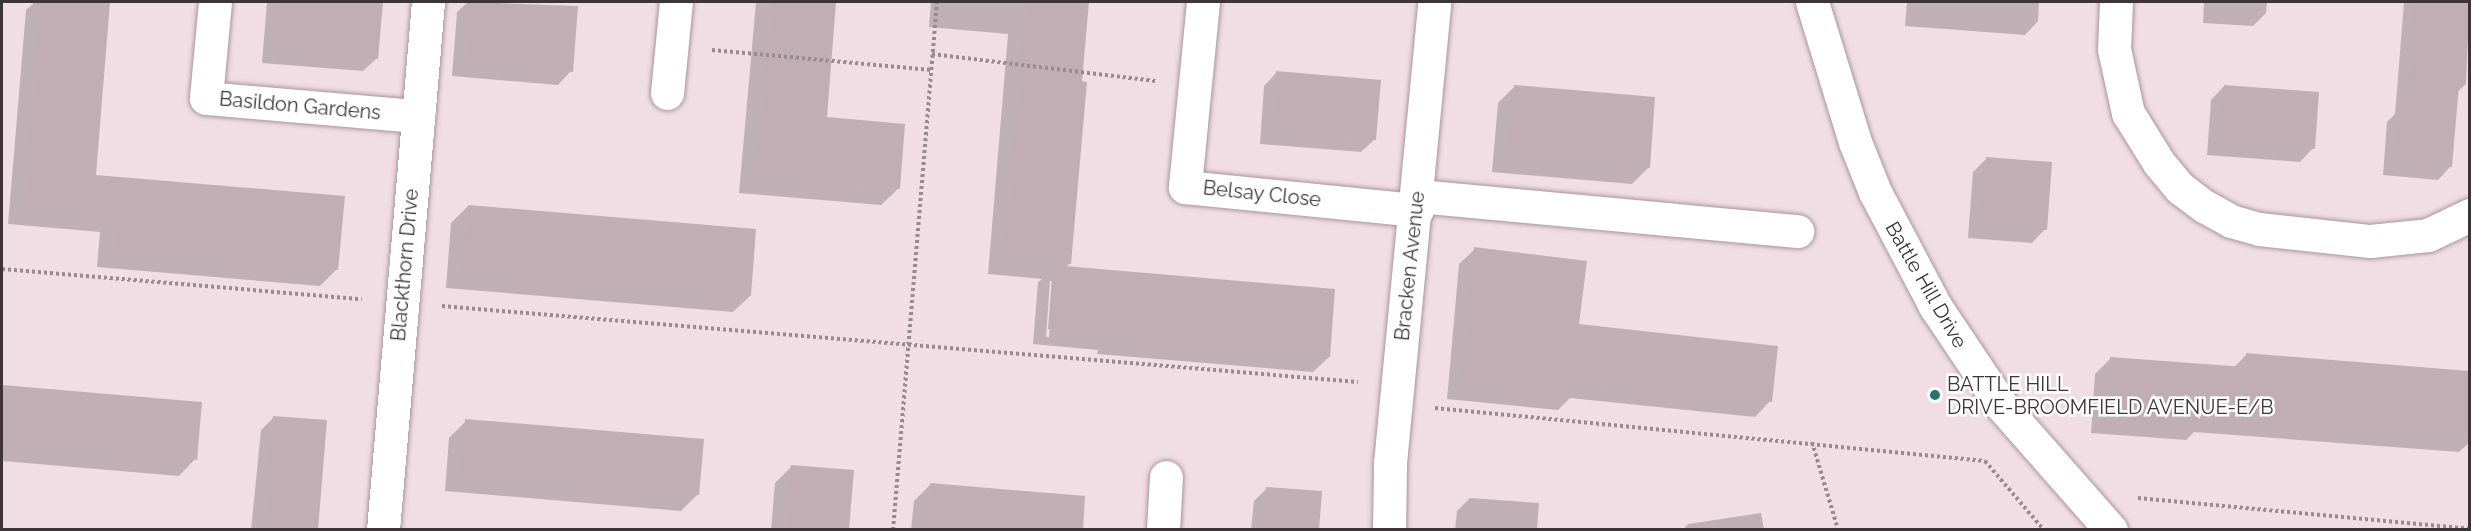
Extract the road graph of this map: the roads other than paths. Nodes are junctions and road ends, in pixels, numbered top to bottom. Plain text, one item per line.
1 (215, 2) edge
2 (428, 2) edge
3 (676, 2) edge
4 (1203, 2) edge
5 (1434, 2) edge
6 (1812, 2) edge
7 (2116, 2) edge
8 (667, 93) dead end
9 (418, 116) junction
10 (1417, 203) junction
11 (2469, 214) edge
12 (1797, 231) dead end
13 (1166, 477) dead end
14 (2107, 526) edge
15 (383, 530) edge
16 (1163, 530) edge
17 (1389, 530) edge

1 - 9 street, Basildon Gardens
2 - 9 street, Blackthorn Drive
3 - 8 street
4 - 10 street, Belsay Close
5 - 10 street, Bracken Avenue
6 - 14 street, Battle Hill Drive
7 - 11 street
9 - 15 street, Blackthorn Drive
10 - 12 street
10 - 17 street, Bracken Avenue
13 - 16 street

